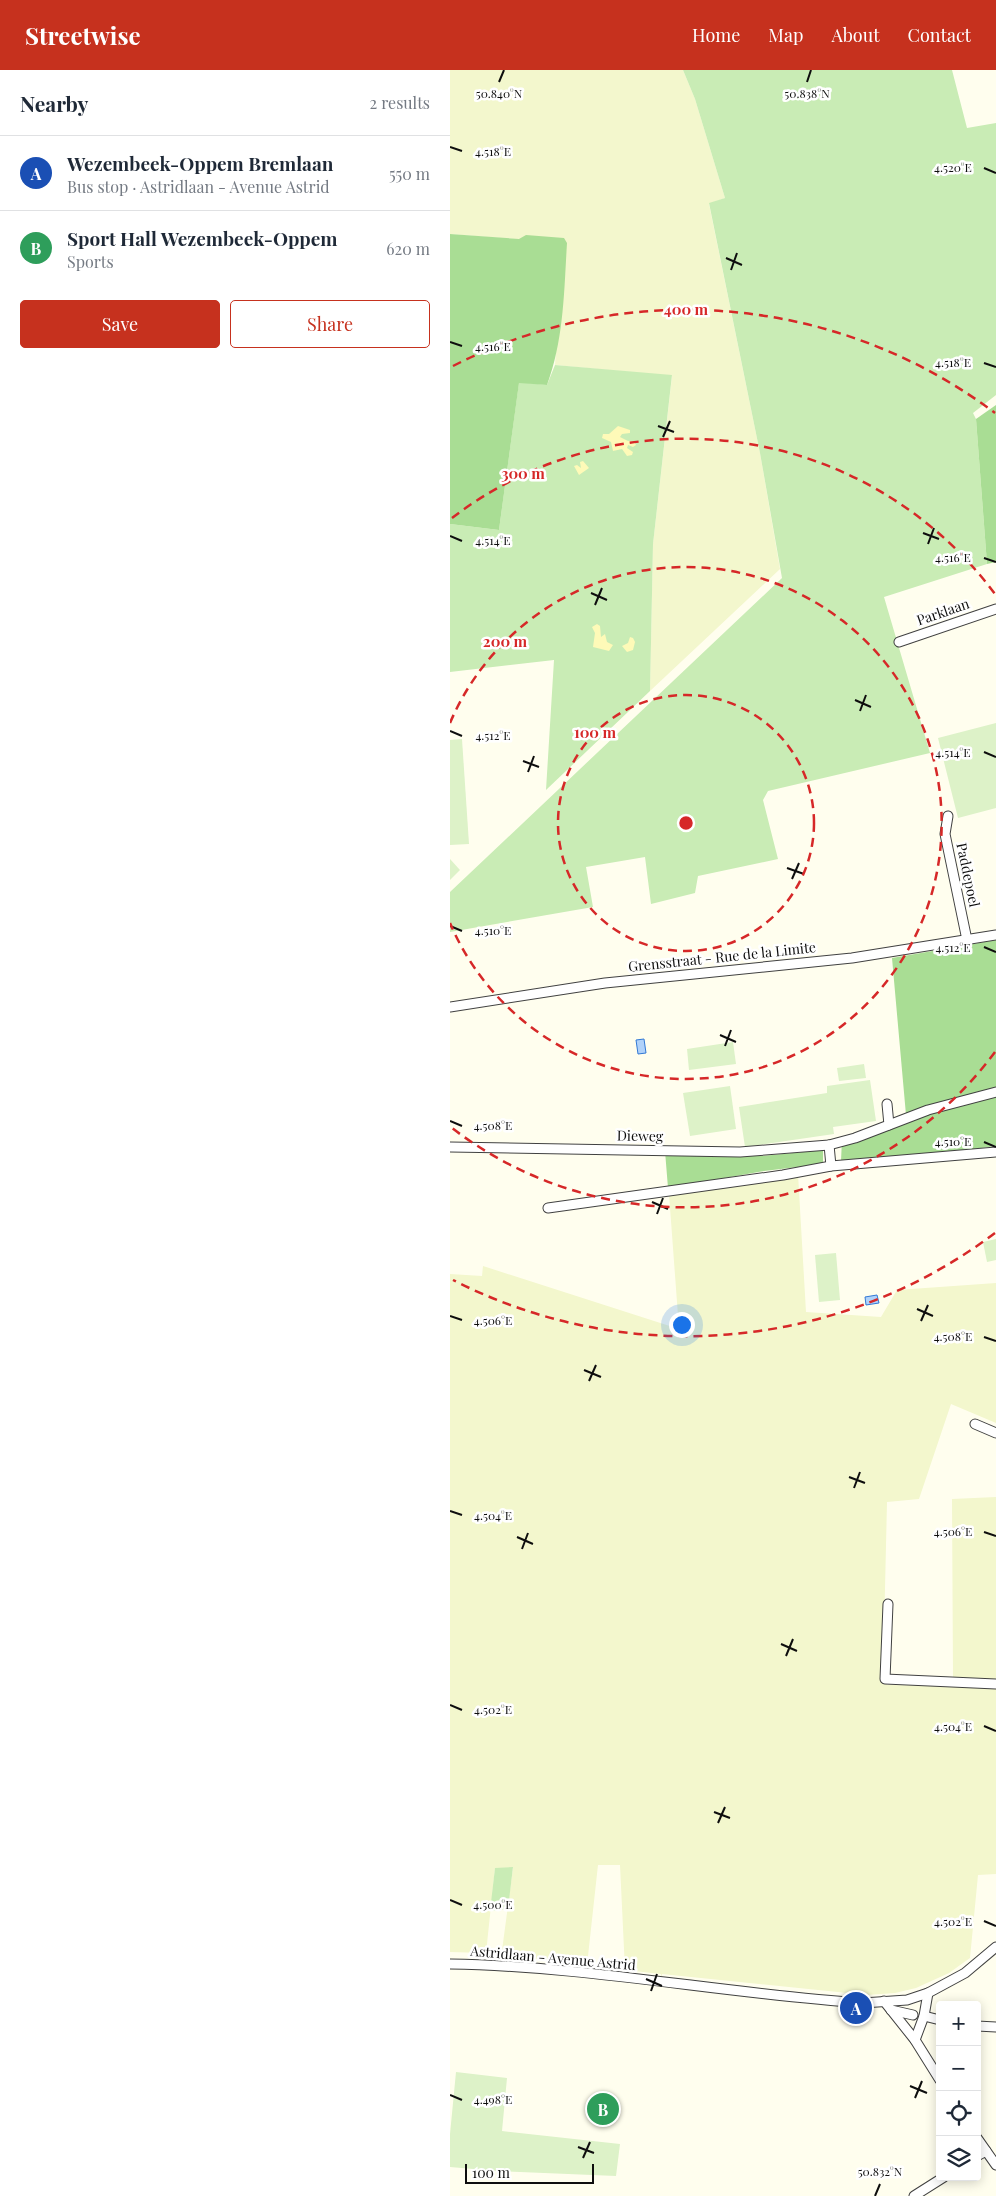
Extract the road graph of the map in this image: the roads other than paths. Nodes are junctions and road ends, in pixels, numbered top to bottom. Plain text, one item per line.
1 (996, 609) edge
2 (899, 642) dead end
3 (948, 816) dead end
4 (996, 935) edge
5 (967, 940) junction
6 (450, 1007) edge
7 (996, 1092) edge
8 (887, 1104) dead end
9 (890, 1125) junction
10 (829, 1145) junction
11 (450, 1146) edge
12 (996, 1152) edge
13 (831, 1166) junction
14 (548, 1208) dead end
15 (974, 1424) dead end
16 (996, 1433) edge
17 (888, 1604) dead end
18 (996, 1684) edge
19 (996, 1947) edge
20 (450, 1964) edge
21 (928, 1993) junction
22 (884, 2001) junction
23 (891, 2010) junction
24 (913, 2015) dead end
25 (924, 2016) junction
26 (936, 2019) edge
27 (981, 2026) edge
28 (996, 2027) edge
29 (915, 2040) junction
30 (936, 2074) edge
31 (981, 2144) edge
32 (986, 2151) junction
33 (981, 2154) edge
34 (996, 2165) edge
35 (938, 2181) edge
36 (914, 2196) edge

1 - 2 street, Parklaan
3 - 5 street, Paddepoel
4 - 5 street, Grensstraat - Rue de la Limite
5 - 6 street, Grensstraat - Rue de la Limite
7 - 9 street, Dieweg
8 - 9 street
9 - 10 street, Dieweg
10 - 11 street, Dieweg
10 - 13 street
12 - 13 street
13 - 14 street
15 - 16 street
17 - 18 street
19 - 21 street, Astridlaan - Avenue Astrid
20 - 22 street, Astridlaan - Avenue Astrid
21 - 22 street, Astridlaan - Avenue Astrid
21 - 25 street
22 - 23 street
23 - 24 street
23 - 29 street
25 - 26 street
25 - 29 street
27 - 28 street
29 - 30 street
31 - 32 street
32 - 33 street
32 - 34 street
35 - 36 street

